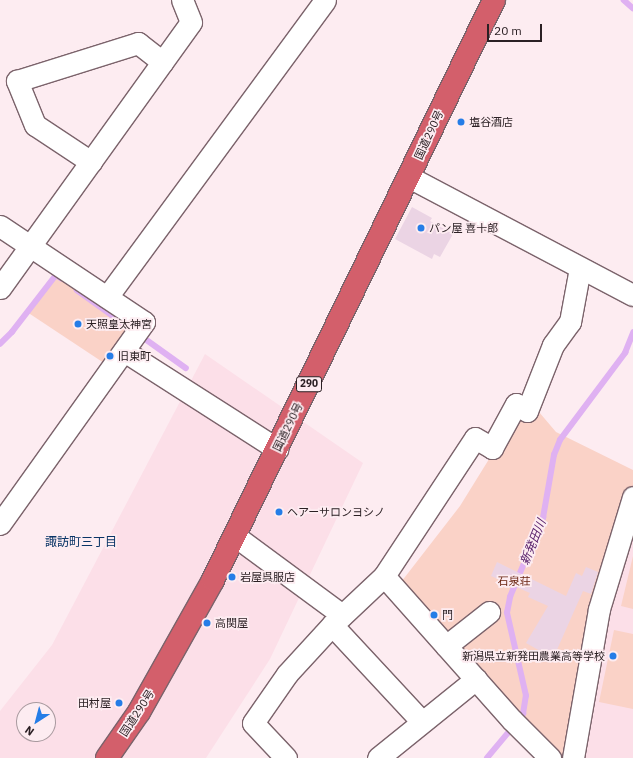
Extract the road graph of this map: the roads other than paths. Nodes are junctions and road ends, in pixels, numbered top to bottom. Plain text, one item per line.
1 (182, 0) edge
2 (494, 0) edge
3 (319, 2) edge
4 (162, 62) junction
5 (91, 162) junction
6 (409, 177) junction
7 (0, 226) edge
8 (30, 246) junction
9 (580, 268) junction
10 (0, 288) edge
11 (633, 295) edge
12 (108, 297) junction
13 (124, 352) junction
14 (277, 449) junction
15 (633, 497) edge
16 (0, 524) edge
17 (235, 536) junction
18 (384, 576) junction
19 (489, 612) dead end
20 (337, 620) junction
21 (446, 646) junction
22 (476, 679) junction
23 (422, 722) junction
24 (107, 758) edge
25 (286, 758) edge
26 (378, 758) edge
27 (550, 758) edge
28 (573, 758) edge

1 - 4 street
2 - 6 highway, 国道290号 / 290
3 - 12 street
4 - 5 street
4 - 5 street
5 - 8 street
6 - 9 street
6 - 14 highway, 国道290号 / 290
7 - 8 street
8 - 10 street
8 - 12 street
9 - 11 street
9 - 18 street
12 - 13 street
13 - 14 street
13 - 16 street
14 - 17 highway, 国道290号 / 290
15 - 28 street
17 - 20 street
17 - 24 highway, 国道290号 / 290
18 - 20 street
18 - 21 street
19 - 21 street
20 - 23 street
20 - 25 street
21 - 22 street
22 - 23 street
22 - 27 street
23 - 26 street

